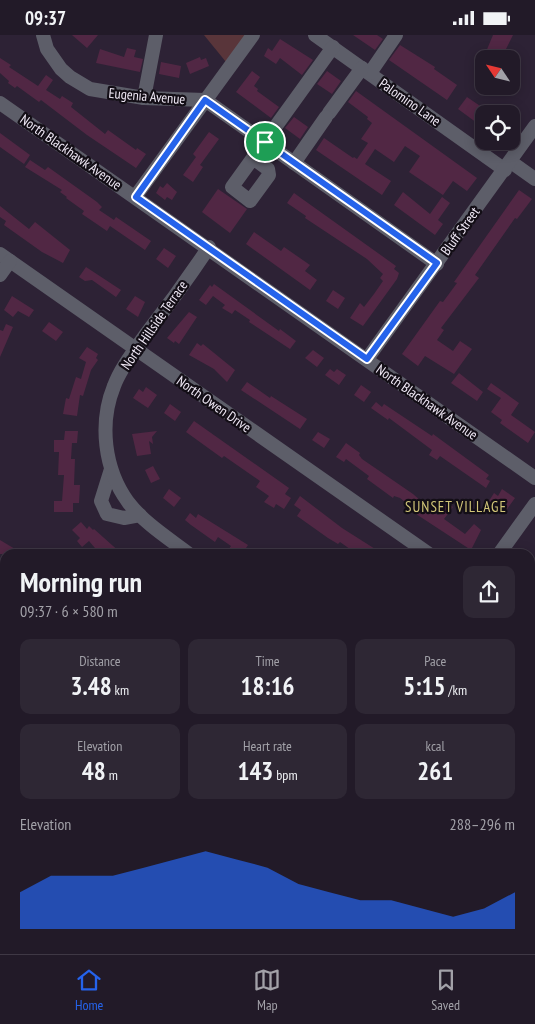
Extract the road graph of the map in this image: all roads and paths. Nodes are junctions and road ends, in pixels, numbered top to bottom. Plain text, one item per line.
1 (43, 35) edge
2 (156, 35) edge
3 (253, 35) edge
4 (315, 35) edge
5 (387, 35) edge
6 (396, 35) edge
7 (333, 47) junction
8 (365, 70) junction
9 (144, 98) junction
10 (205, 100) junction
11 (0, 103) edge
12 (535, 126) edge
13 (265, 142) junction
14 (253, 158) dead end
15 (294, 163) junction
16 (508, 166) junction
17 (535, 179) edge
18 (136, 197) junction
19 (209, 247) junction
20 (5, 257) edge
21 (437, 263) junction
22 (0, 275) edge
23 (134, 349) junction
24 (367, 359) junction
25 (111, 469) junction
26 (535, 478) edge
27 (535, 504) edge
28 (140, 515) junction
29 (183, 549) edge
30 (422, 549) edge
31 (503, 549) edge

1 - 9 street, Eugenia Avenue
2 - 9 street
3 - 10 street
4 - 7 street, Palomino Lane
5 - 8 street
6 - 8 street
7 - 8 street, Palomino Lane
7 - 13 street
8 - 15 street
8 - 16 street, Palomino Lane
9 - 10 street, Eugenia Avenue
10 - 13 street, Eugenia Avenue
10 - 18 street
11 - 18 street, North Blackhawk Avenue
12 - 16 street, Bluff Street
13 - 14 street
13 - 15 street, Eugenia Avenue
15 - 21 street, Eugenia Avenue
16 - 17 street, Palomino Lane
16 - 21 street, Bluff Street
18 - 19 street, North Blackhawk Avenue
19 - 23 street, North Hillside Terrace
19 - 24 street, North Blackhawk Avenue
20 - 22 street
20 - 23 street, North Owen Drive
21 - 24 street, Bluff Street
23 - 25 street, North Hillside Terrace
23 - 30 street, North Owen Drive
24 - 26 street, North Blackhawk Avenue
25 - 28 street, North Hillside Terrace
25 - 28 street
27 - 31 street
28 - 29 street, North Hillside Terrace

